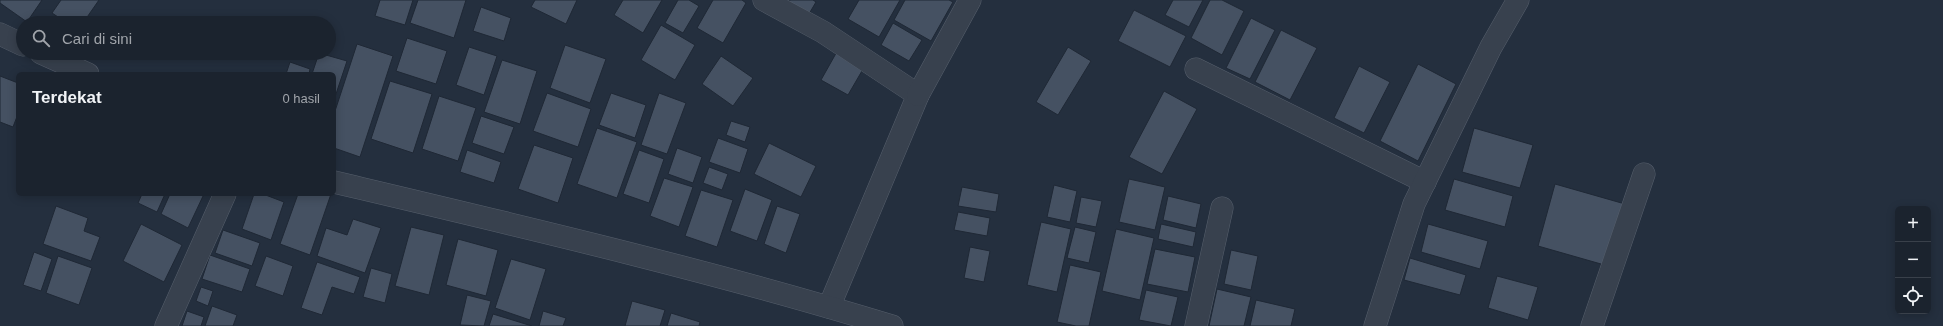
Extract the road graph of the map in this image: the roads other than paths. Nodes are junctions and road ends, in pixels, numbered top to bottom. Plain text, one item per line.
1 (764, 0) edge
2 (970, 0) edge
3 (1518, 0) edge
4 (0, 34) edge
5 (16, 42) edge
6 (57, 60) edge
7 (1196, 69) dead end
8 (84, 72) edge
9 (918, 95) junction
10 (1644, 174) dead end
11 (336, 182) edge
12 (1425, 182) junction
13 (225, 196) edge
14 (1222, 208) dead end
15 (829, 306) junction
16 (166, 326) edge
17 (892, 326) edge
18 (1196, 326) edge
19 (1375, 326) edge
20 (1592, 326) edge

1 - 9 street
2 - 9 street
3 - 12 street
4 - 5 street
6 - 8 street
7 - 12 street
9 - 15 street
10 - 20 street
11 - 15 street
12 - 19 street
13 - 16 street
14 - 18 street
15 - 17 street

